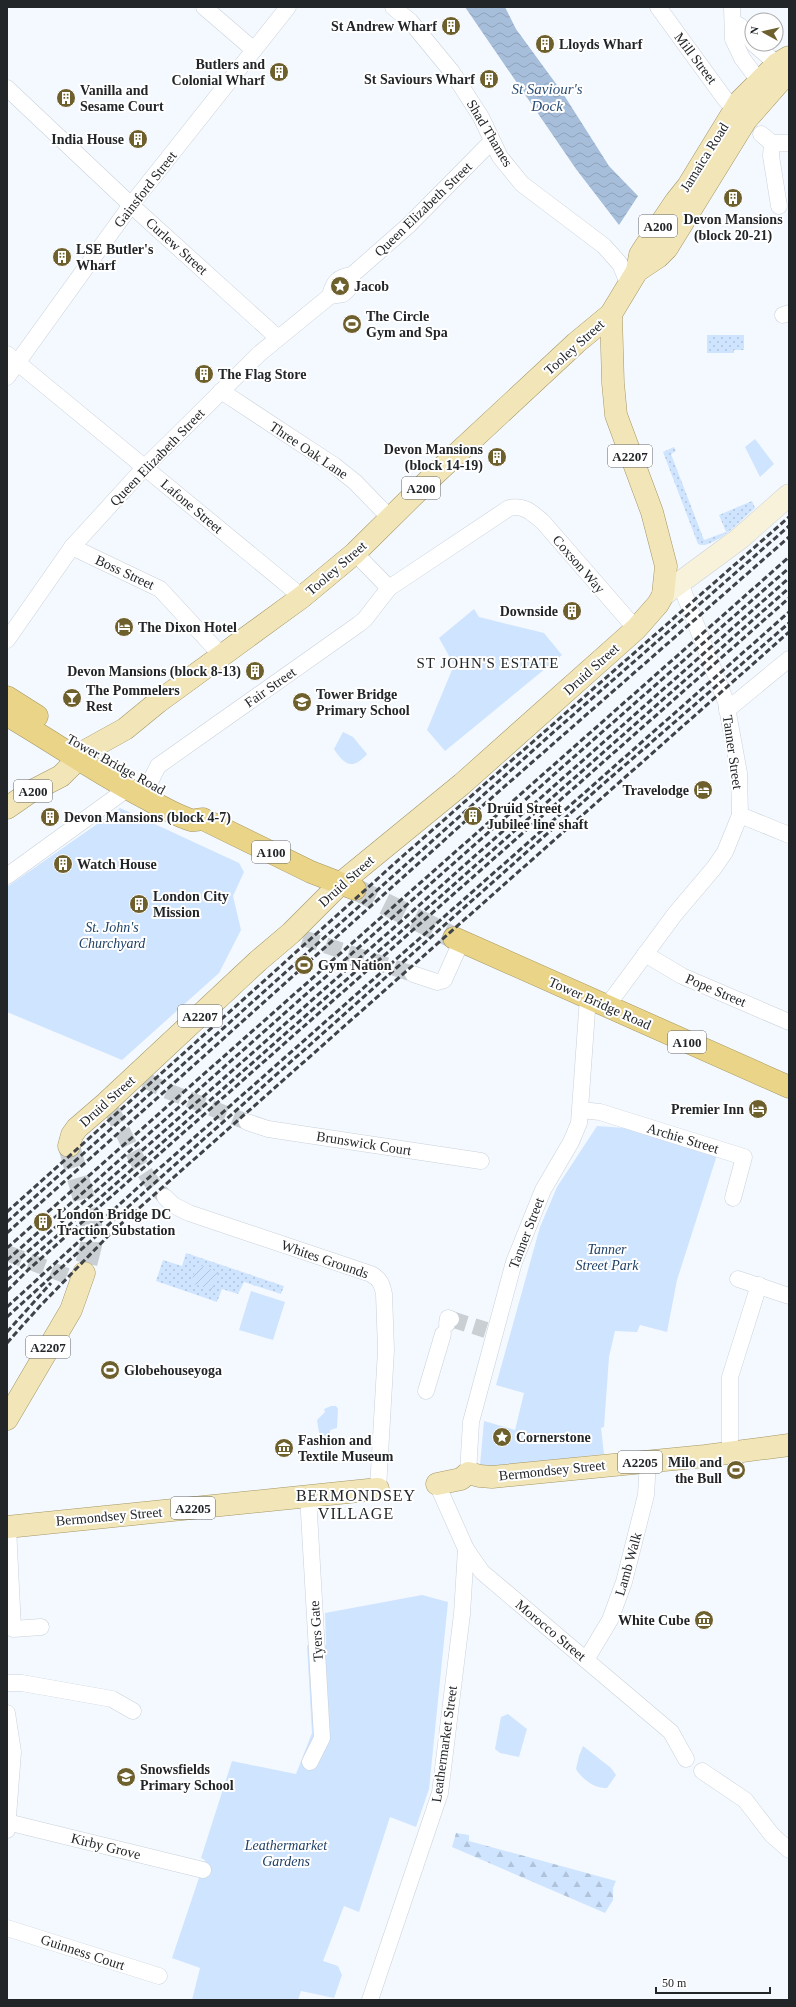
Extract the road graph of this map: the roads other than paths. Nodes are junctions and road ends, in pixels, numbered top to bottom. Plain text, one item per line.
1 (204, 7) edge
2 (288, 7) edge
3 (393, 7) edge
4 (658, 7) edge
5 (733, 15) edge
6 (744, 31) edge
7 (254, 50) junction
8 (772, 65) edge
9 (7, 88) edge
10 (754, 126) junction
11 (492, 141) junction
12 (789, 143) edge
13 (131, 205) junction
14 (779, 206) dead end
15 (633, 277) junction
16 (611, 314) junction
17 (278, 338) junction
18 (12, 359) edge
19 (7, 377) edge
20 (221, 391) junction
21 (145, 466) junction
22 (789, 495) edge
23 (518, 506) joint
24 (390, 518) junction
25 (72, 547) junction
26 (355, 553) junction
27 (389, 588) junction
28 (672, 589) junction
29 (302, 597) junction
30 (636, 628) junction
31 (7, 640) edge
32 (222, 656) junction
33 (789, 659) edge
34 (7, 697) edge
35 (727, 710) junction
36 (7, 715) edge
37 (82, 755) junction
38 (153, 775) junction
39 (127, 789) junction
40 (7, 808) edge
41 (740, 815) junction
42 (201, 819) junction
43 (789, 835) edge
44 (7, 876) edge
45 (348, 886) junction
46 (458, 940) joint
47 (645, 954) junction
48 (413, 974) tunnel mouth
49 (588, 998) junction
50 (607, 1006) junction
51 (789, 1022) edge
52 (789, 1087) edge
53 (581, 1110) junction
54 (247, 1122) tunnel mouth
55 (69, 1146) tunnel mouth
56 (481, 1161) dead end
57 (165, 1197) tunnel mouth
58 (733, 1198) dead end
59 (80, 1278) tunnel mouth
60 (738, 1279) dead end
61 (759, 1285) junction
62 (789, 1296) edge
63 (447, 1326) dead end
64 (426, 1391) dead end
65 (7, 1419) edge
66 (789, 1445) edge
67 (730, 1453) junction
68 (648, 1461) junction
69 (468, 1473) junction
70 (437, 1484) joint
71 (378, 1489) joint
72 (308, 1496) junction
73 (7, 1527) edge
74 (466, 1549) junction
75 (40, 1627) dead end
76 (586, 1660) junction
77 (7, 1683) edge
78 (133, 1711) dead end
79 (7, 1712) edge
80 (686, 1759) dead end
81 (310, 1762) dead end
82 (702, 1772) dead end
83 (8, 1825) edge
84 (789, 1850) edge
85 (203, 1870) dead end
86 (7, 1928) edge
87 (159, 1976) dead end
88 (370, 2000) edge

1 - 7 street
2 - 7 street, Gainsford Street
3 - 11 street, Shad Thames
4 - 10 street, Mill Street
5 - 6 street
5 - 8 street
7 - 13 street, Gainsford Street
8 - 10 main road, Jamaica Road / A200
9 - 13 street, Curlew Street
10 - 12 street
10 - 14 street
10 - 15 main road, Jamaica Road / A200
11 - 15 street, Shad Thames
11 - 17 street, Queen Elizabeth Street
13 - 17 street, Curlew Street
13 - 18 street, Gainsford Street
15 - 16 main road, Tooley Street / A200
16 - 24 main road, Tooley Street / A200
16 - 28 main road, Tanner Street / A2207
17 - 20 street, Queen Elizabeth Street
18 - 19 street, Gainsford Street
18 - 21 street, Lafone Street
20 - 21 street, Queen Elizabeth Street
20 - 24 street, Three Oak Lane
21 - 25 street, Queen Elizabeth Street
21 - 29 street, Lafone Street
22 - 28 street
23 - 27 street, Fair Street
23 - 30 street, Coxson Way
24 - 26 main road, Tooley Street / A200
25 - 31 street, Queen Elizabeth Street
25 - 32 street, Boss Street
26 - 27 street
26 - 29 main road, Tooley Street / A200
27 - 38 street, Fair Street
28 - 30 main road, A2207
28 - 35 street, Tanner Street
29 - 32 main road, Tooley Street / A200
30 - 45 main road, Druid Street / A2207
32 - 37 main road, Tooley Street / A200
33 - 35 street
34 - 37 highway, Tower Bridge Road / A100
35 - 41 street, Tanner Street
36 - 37 highway, Tower Bridge Road / A100
37 - 38 highway, Tower Bridge Road / A100
37 - 39 highway, Tower Bridge Road / A100
37 - 40 main road, Tooley Street / A200
38 - 42 highway, Tower Bridge Road / A100
39 - 42 highway, Tower Bridge Road / A100
39 - 44 street
41 - 43 street
41 - 47 street, Tanner Street
42 - 45 highway, Tower Bridge Road / A100
45 - 55 main road, Druid Street / A2207
46 - 48 street
46 - 49 highway, Tower Bridge Road / A100
47 - 50 street, Tanner Street
47 - 51 street, Pope Street
49 - 50 highway, Tower Bridge Road / A100
49 - 53 street, Tanner Street
50 - 52 highway, Tower Bridge Road / A100
53 - 58 street, Archie Street
53 - 69 street, Tanner Street
54 - 56 street, Brunswick Court
57 - 71 street, Whites Grounds
59 - 65 main road, A2207
60 - 61 street
61 - 62 street
61 - 67 street
63 - 64 street
66 - 67 main road, Bermondsey Street / A2205
67 - 68 main road, Bermondsey Street / A2205
68 - 69 main road, Bermondsey Street / A2205
68 - 76 street, Lamb Walk
69 - 70 main road
70 - 74 street, Morocco Street
71 - 72 main road, Bermondsey Street / A2205
72 - 73 main road, Bermondsey Street / A2205
72 - 81 street, Tyers Gate
73 - 75 street
74 - 76 street, Morocco Street
74 - 88 street, Leathermarket Street
76 - 80 street, Morocco Street
77 - 78 street
79 - 83 street
82 - 84 street
83 - 85 street, Kirby Grove
86 - 87 street, Guinness Court

